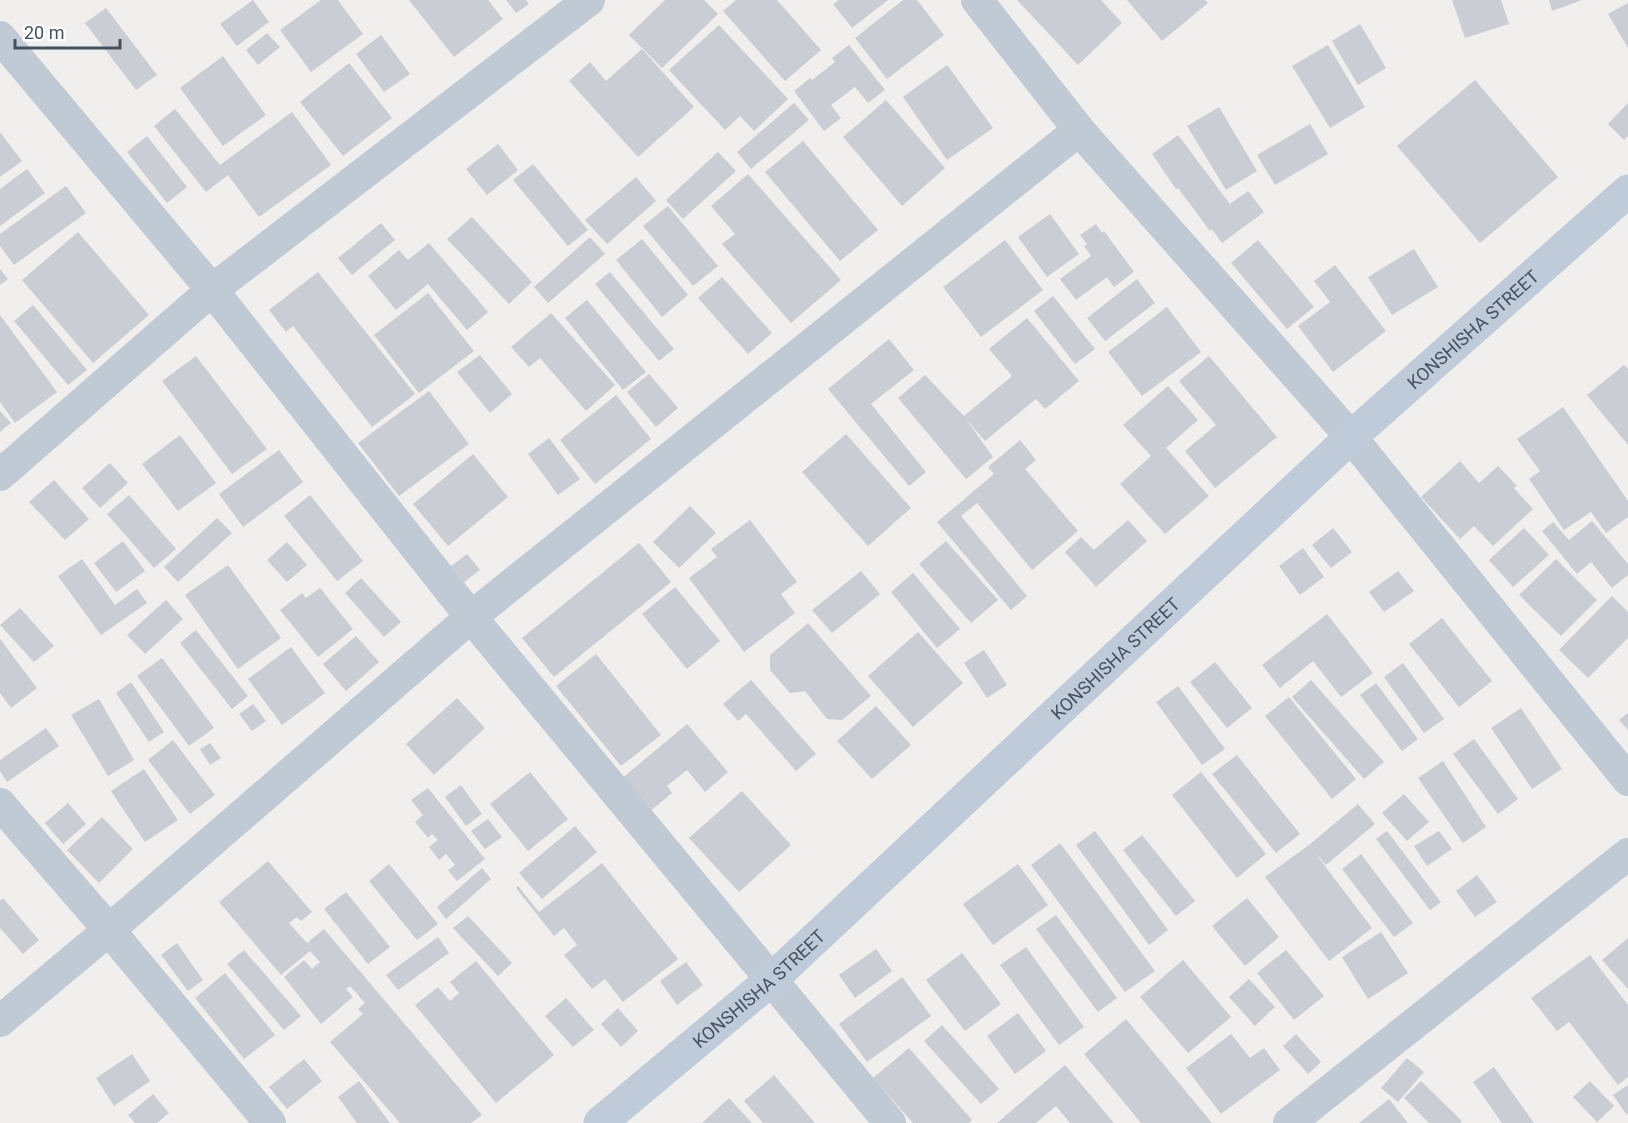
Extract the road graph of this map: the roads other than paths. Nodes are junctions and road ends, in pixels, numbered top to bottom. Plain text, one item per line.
1 (590, 0) edge
2 (978, 0) edge
3 (0, 37) edge
4 (1079, 130) junction
5 (1628, 191) edge
6 (213, 290) junction
7 (1351, 437) junction
8 (0, 475) edge
9 (471, 616) junction
10 (1628, 780) edge
11 (0, 804) edge
12 (1628, 854) edge
13 (109, 930) junction
14 (771, 980) junction
15 (0, 1021) edge
16 (270, 1123) edge
17 (600, 1123) edge
18 (891, 1123) edge
19 (1289, 1123) edge

1 - 6 street
2 - 4 street
3 - 6 street
4 - 7 street
4 - 9 street
5 - 7 street, KONSHISHA STREET
6 - 8 street
6 - 9 street
7 - 10 street
7 - 14 street, KONSHISHA STREET
9 - 13 street
9 - 14 street
11 - 13 street
12 - 19 street
13 - 15 street
13 - 16 street
14 - 17 street, KONSHISHA STREET
14 - 18 street

